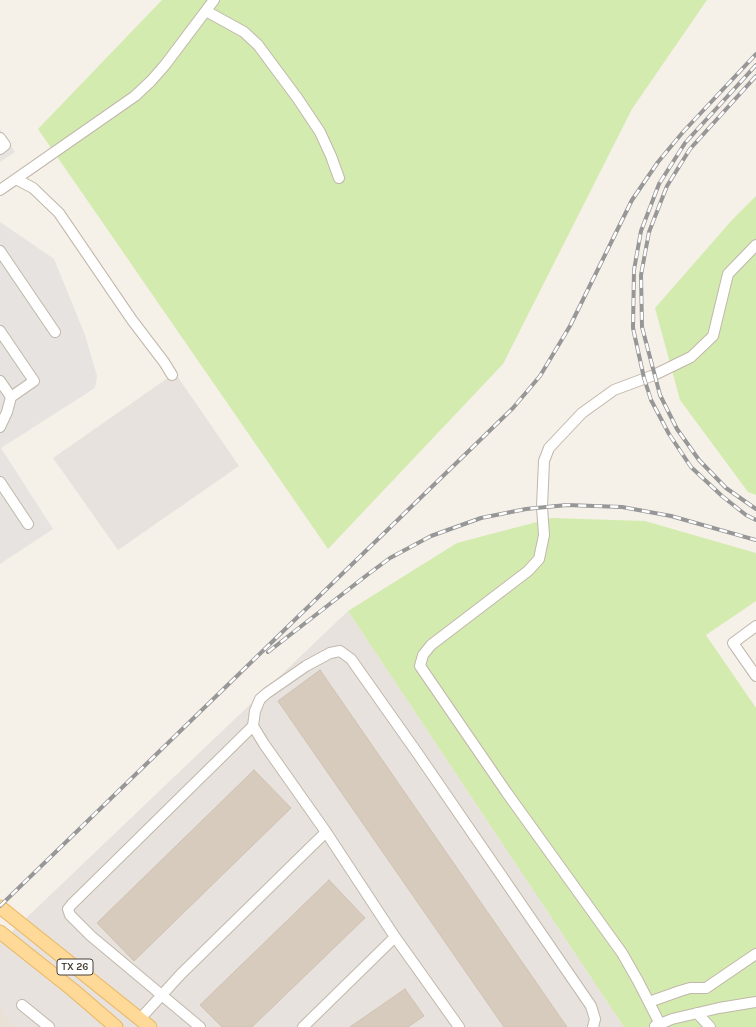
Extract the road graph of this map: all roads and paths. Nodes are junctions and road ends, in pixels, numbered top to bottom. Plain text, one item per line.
1 (214, 0) edge
2 (206, 11) junction
3 (0, 138) edge
4 (0, 149) edge
5 (339, 178) dead end
6 (16, 179) junction
7 (0, 190) edge
8 (756, 246) edge
9 (0, 251) edge
10 (0, 331) edge
11 (55, 332) dead end
12 (172, 375) dead end
13 (0, 381) edge
14 (11, 397) junction
15 (0, 427) edge
16 (0, 482) edge
17 (28, 524) dead end
18 (756, 626) edge
19 (756, 676) edge
20 (253, 726) junction
21 (326, 832) junction
22 (0, 907) edge
23 (0, 932) edge
24 (396, 937) junction
25 (756, 954) edge
26 (161, 996) junction
27 (649, 1002) junction
28 (756, 1002) edge
29 (22, 1005) dead end
30 (698, 1013) junction
31 (145, 1023) edge
32 (657, 1025) edge
33 (49, 1027) edge
34 (116, 1027) edge
35 (200, 1027) edge
36 (303, 1027) edge
37 (459, 1027) edge
38 (593, 1027) edge
39 (710, 1027) edge

1 - 2 street
2 - 5 street
2 - 6 street
3 - 4 street
6 - 7 street
6 - 12 street
8 - 27 street
9 - 11 street
10 - 14 street
13 - 14 street
14 - 15 street
16 - 17 street
18 - 19 street
20 - 21 street
20 - 26 street
20 - 38 street
21 - 24 street
21 - 26 street
22 - 31 main road, TX 26
23 - 34 main road, TX 26
24 - 36 street
24 - 37 street
25 - 27 street
26 - 31 street
26 - 35 street
27 - 32 street
28 - 30 street
29 - 33 street
30 - 32 street
30 - 39 street

